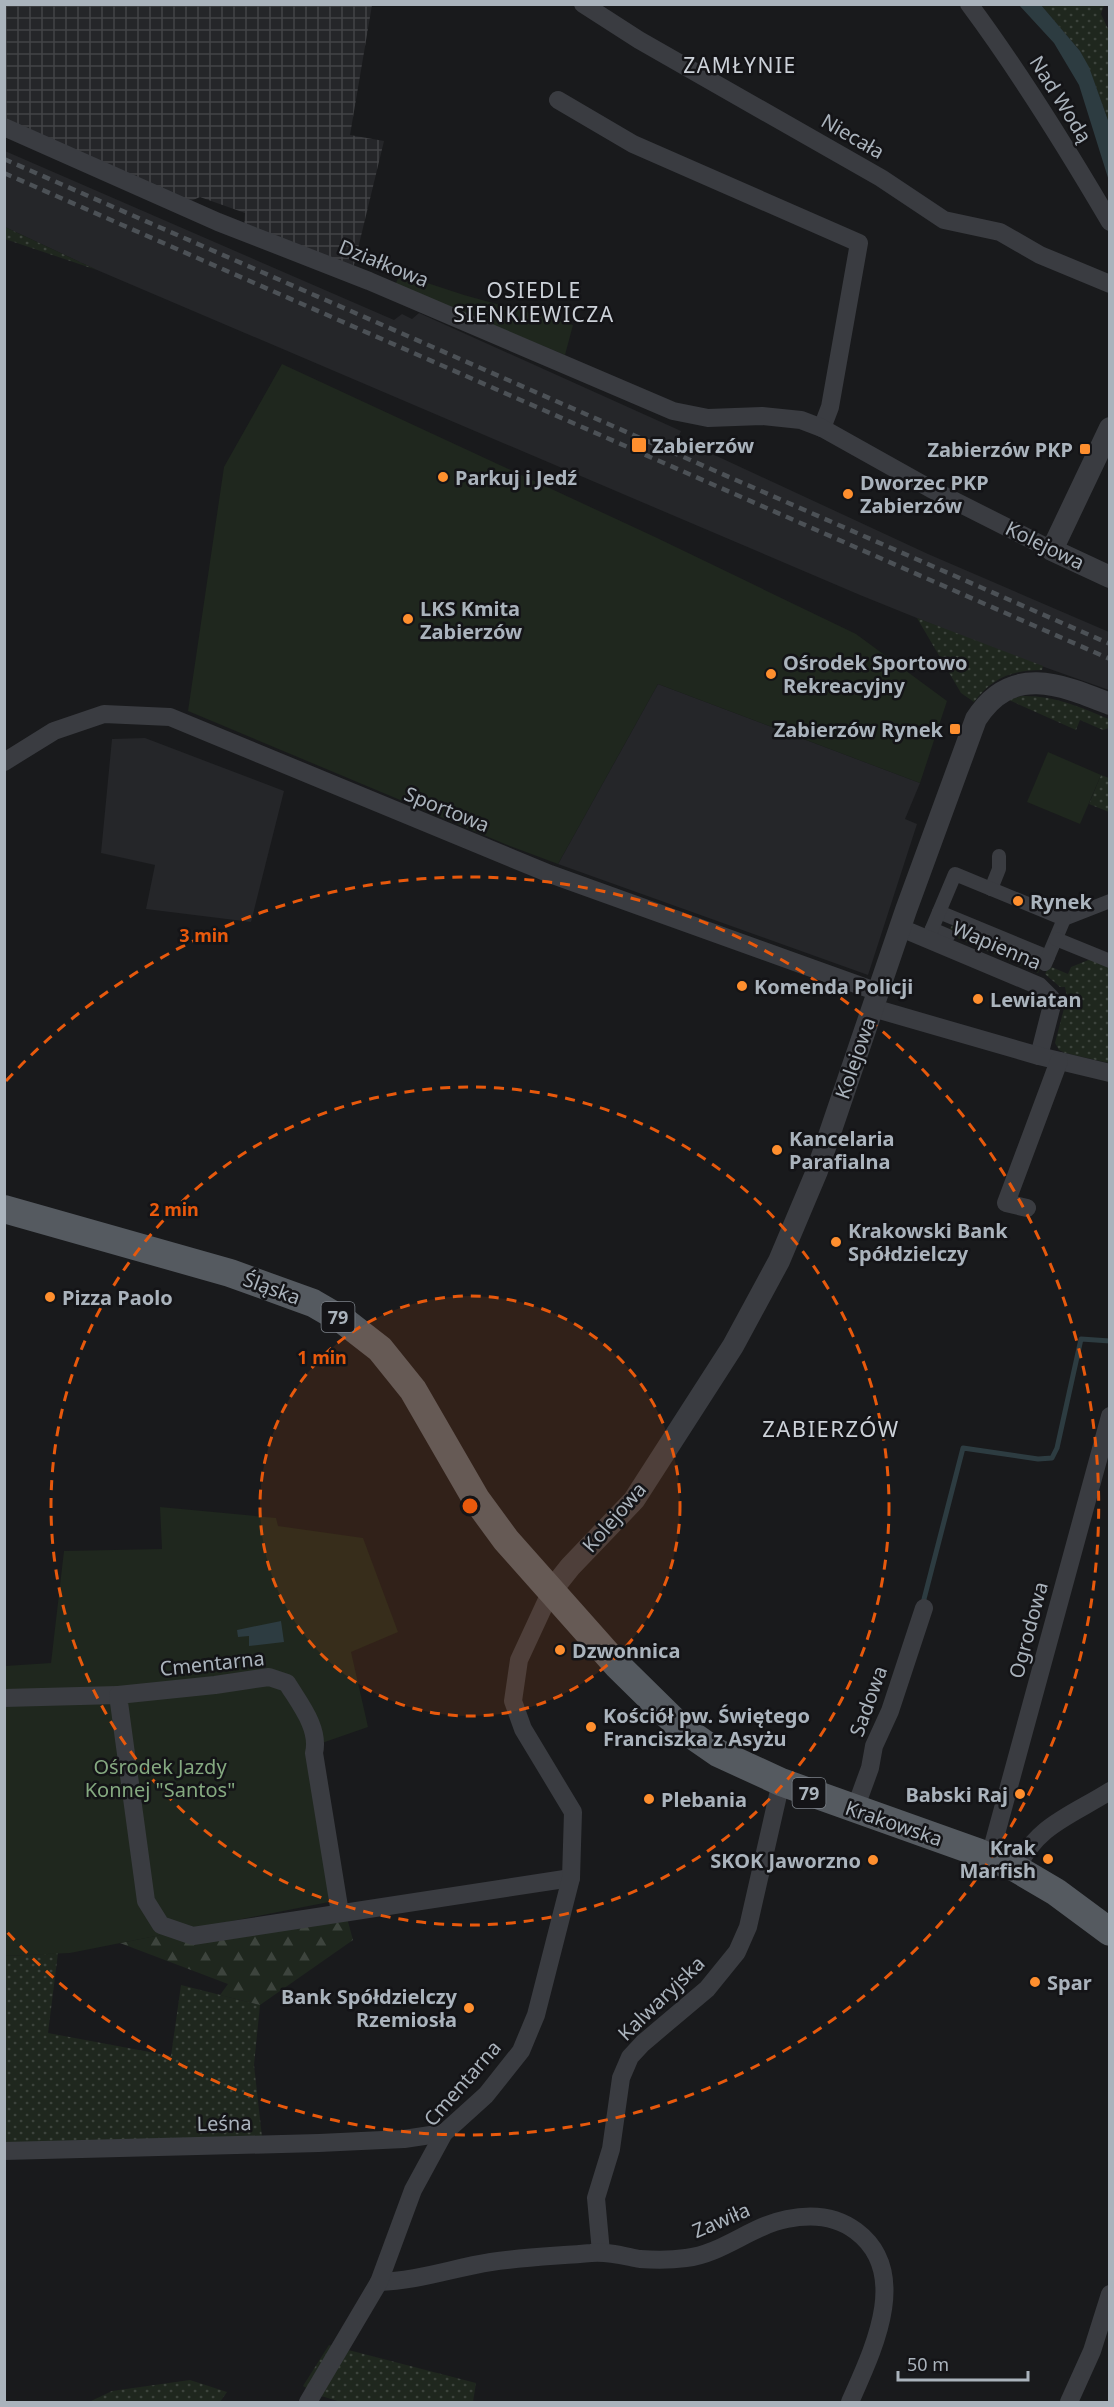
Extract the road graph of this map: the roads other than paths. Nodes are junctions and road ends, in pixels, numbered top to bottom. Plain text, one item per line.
1 (583, 4) edge
2 (969, 4) edge
3 (558, 100) dead end
4 (4, 127) edge
5 (1110, 222) edge
6 (1110, 284) edge
7 (822, 428) junction
8 (1110, 428) edge
9 (1052, 549) junction
10 (1110, 577) edge
11 (1110, 704) edge
12 (4, 762) edge
13 (999, 856) dead end
14 (991, 889) junction
15 (1110, 902) edge
16 (939, 912) junction
17 (1064, 919) junction
18 (901, 928) junction
19 (948, 936) dead end
20 (1056, 939) junction
21 (1110, 961) edge
22 (875, 1000) junction
23 (1039, 1056) junction
24 (1059, 1061) junction
25 (1110, 1073) edge
26 (1027, 1208) dead end
27 (4, 1209) edge
28 (1110, 1416) edge
29 (551, 1591) junction
30 (924, 1608) dead end
31 (118, 1695) junction
32 (4, 1698) edge
33 (781, 1782) junction
34 (1110, 1791) edge
35 (855, 1809) junction
36 (990, 1856) junction
37 (1017, 1869) junction
38 (571, 1878) junction
39 (340, 1912) junction
40 (1110, 1932) edge
41 (444, 2133) junction
42 (4, 2151) edge
43 (601, 2252) junction
44 (379, 2282) junction
45 (1110, 2294) edge
46 (308, 2403) edge
47 (850, 2403) edge
48 (1069, 2403) edge

1 - 6 street, Niecała
2 - 5 street, Nad Wodą
3 - 7 street
4 - 7 street, Działkowa
7 - 9 street, Kolejowa
8 - 9 street
9 - 10 street, Kolejowa
11 - 18 street, Kolejowa
12 - 22 street, Sportowa
13 - 14 street
14 - 16 street
14 - 17 street
15 - 17 street
16 - 19 street
16 - 20 street
17 - 20 street
18 - 22 street, Kolejowa
18 - 23 street, Wapienna
20 - 21 street
22 - 23 street
22 - 29 street, Kolejowa
23 - 24 street
24 - 25 street
24 - 26 street
27 - 29 main road, Śląska / 79
28 - 36 street, Ogrodowa
29 - 33 main road, Krakowska / 79
29 - 38 street, Cmentarna
30 - 35 street, Sadowa
31 - 32 street, Cmentarna
31 - 39 street, Cmentarna
31 - 39 street
33 - 35 main road, Krakowska / 79
33 - 43 street, Kalwaryjska
34 - 37 street
35 - 36 main road, Krakowska / 79
36 - 37 main road, Krakowska / 79
37 - 40 main road, Krakowska / 79
38 - 39 street
38 - 41 street, Cmentarna
41 - 42 street, Leśna
41 - 44 street, Cmentarna
43 - 44 street, Zawiła
43 - 47 street, Zawiła
44 - 46 street, Cmentarna
45 - 48 street

